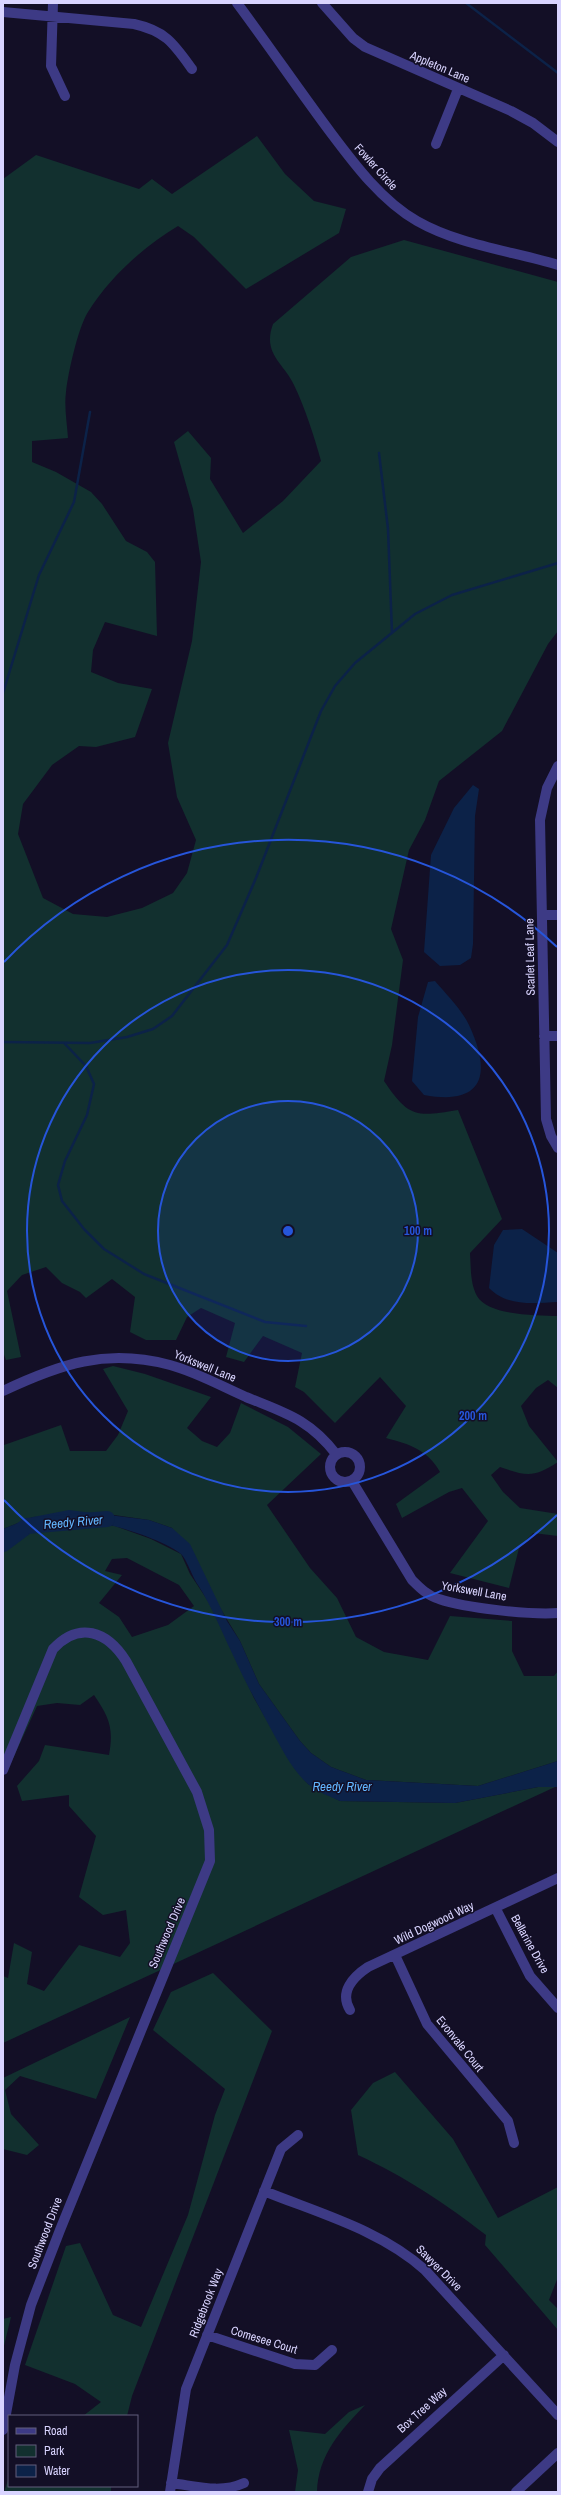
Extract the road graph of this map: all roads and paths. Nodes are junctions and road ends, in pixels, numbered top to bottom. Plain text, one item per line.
1 (53, 3) edge
2 (237, 3) edge
3 (322, 3) edge
4 (3, 12) edge
5 (52, 16) junction
6 (192, 69) dead end
7 (458, 89) junction
8 (65, 96) dead end
9 (558, 142) edge
10 (436, 144) dead end
11 (558, 265) edge
12 (558, 766) edge
13 (542, 915) junction
14 (558, 915) edge
15 (544, 1036) junction
16 (558, 1036) edge
17 (558, 1148) edge
18 (3, 1391) edge
19 (336, 1454) junction
20 (352, 1481) junction
21 (558, 1613) edge
22 (3, 1770) edge
23 (558, 1878) edge
24 (496, 1909) junction
25 (395, 1955) junction
26 (558, 2008) edge
27 (350, 2010) dead end
28 (298, 2135) dead end
29 (514, 2143) dead end
30 (264, 2191) junction
31 (207, 2335) junction
32 (332, 2350) dead end
33 (504, 2356) junction
34 (558, 2415) edge
35 (3, 2430) edge
36 (558, 2453) edge
37 (244, 2483) dead end
38 (170, 2487) edge
39 (368, 2492) edge
40 (516, 2492) edge

1 - 5 street
2 - 11 street, Fowler Circle
3 - 7 street, Appleton Lane
4 - 5 street
5 - 6 street
5 - 8 street
7 - 9 street, Appleton Lane
7 - 10 street
12 - 13 street, Scarlet Leaf Lane
13 - 14 street
13 - 15 street, Scarlet Leaf Lane
15 - 16 street
15 - 17 street, Scarlet Leaf Lane
18 - 19 street, Yorkswell Lane
19 - 20 street
19 - 20 street
20 - 21 street, Yorkswell Lane
22 - 35 street, Southwood Drive
23 - 24 street, Wild Dogwood Way
24 - 25 street, Wild Dogwood Way
24 - 26 street, Bellarine Drive
25 - 27 street, Wild Dogwood Way
25 - 29 street, Evonvale Court
28 - 30 street, Ridgebrook Way
30 - 31 street, Ridgebrook Way
30 - 33 street, Sawyer Drive
31 - 32 street, Comesee Court
31 - 38 street, Ridgebrook Way
33 - 34 street, Sawyer Drive
33 - 39 street, Box Tree Way
36 - 40 street
37 - 38 street

